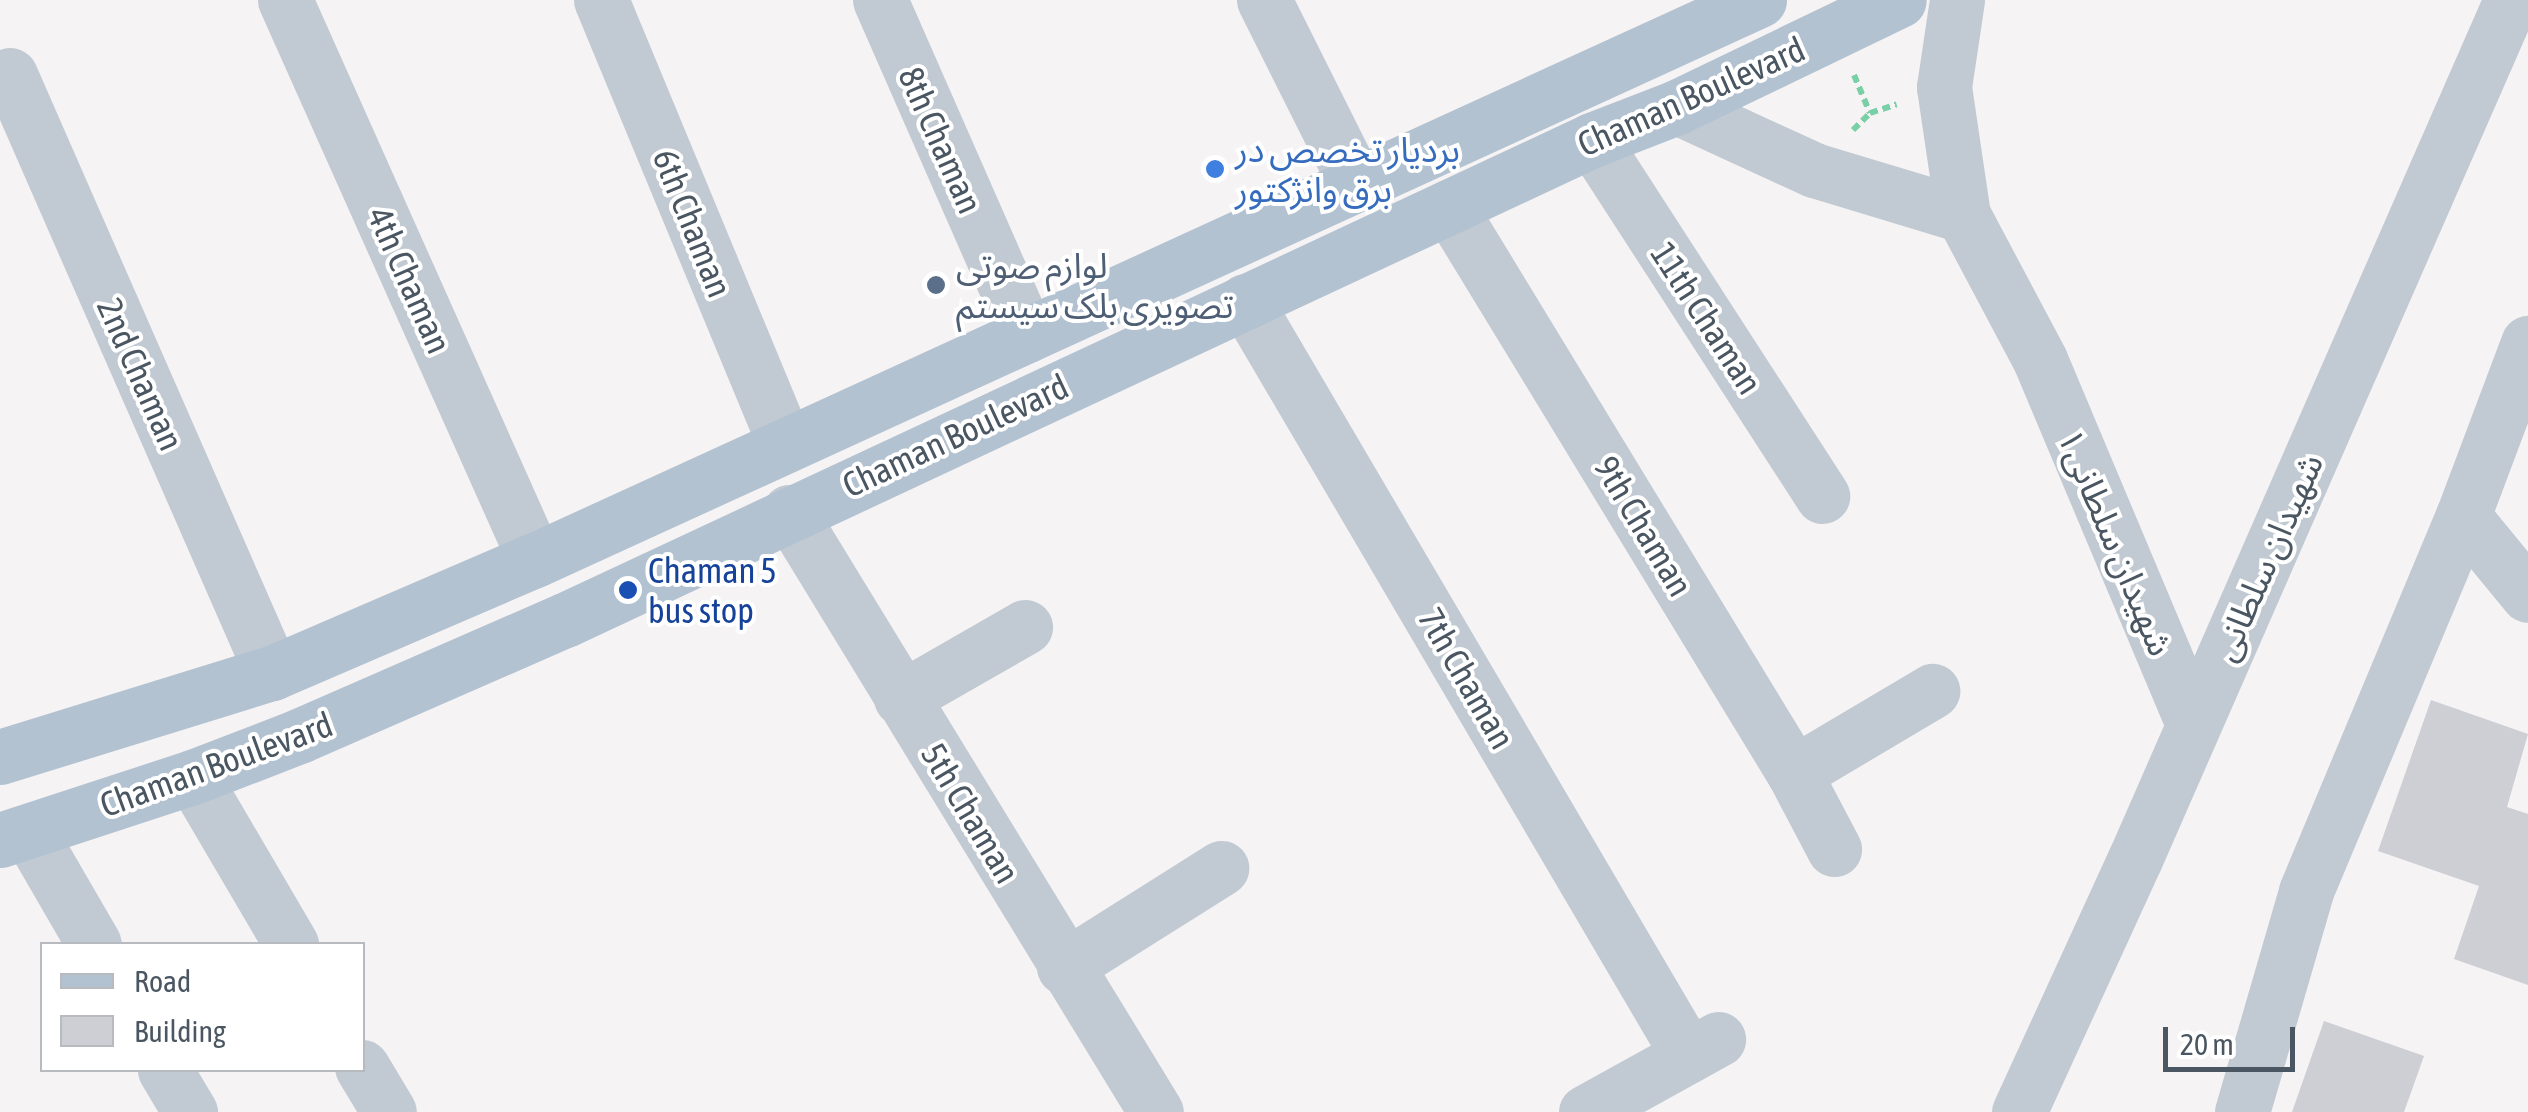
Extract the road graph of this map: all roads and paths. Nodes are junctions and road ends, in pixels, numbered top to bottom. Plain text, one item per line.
1 (285, 0) edge
2 (601, 0) edge
3 (880, 0) edge
4 (1264, 0) edge
5 (1759, 0) edge
6 (1899, 0) edge
7 (1956, 0) edge
8 (2511, 0) edge
9 (1692, 16) edge
10 (10, 75) dead end
11 (1944, 87) junction
12 (1678, 107) junction
13 (1592, 140) junction
14 (1814, 170) junction
15 (1356, 184) junction
16 (1449, 207) junction
17 (1963, 215) junction
18 (1245, 301) junction
19 (1027, 335) junction
20 (2528, 343) edge
21 (785, 446) junction
22 (1822, 496) dead end
23 (789, 512) junction
24 (2463, 516) junction
25 (535, 560) junction
26 (2528, 595) edge
27 (1026, 628) dead end
28 (272, 673) junction
29 (1932, 692) dead end
30 (901, 698) junction
31 (2193, 724) junction
32 (0, 757) edge
33 (1794, 773) junction
34 (192, 777) junction
35 (14, 836) edge
36 (1834, 848) dead end
37 (1221, 868) dead end
38 (93, 942) edge
39 (290, 942) edge
40 (1064, 967) junction
41 (166, 1072) edge
42 (365, 1072) edge
43 (190, 1112) edge
44 (389, 1112) edge
45 (1156, 1112) edge
46 (1586, 1112) edge
47 (2019, 1112) edge
48 (2242, 1112) edge

1 - 25 street, 4th Chaman
2 - 21 street, 6th Chaman
3 - 19 street, 8th Chaman
4 - 15 street
5 - 9 main road, Chaman Boulevard
6 - 12 main road, Chaman Boulevard
7 - 11 street, شهیدان سلطانی۱
8 - 31 street, شهیدان سلطانی
9 - 15 main road, Chaman Boulevard
10 - 28 street, 2nd Chaman
11 - 14 path
11 - 17 street, شهیدان سلطانی۱
12 - 13 main road, Chaman Boulevard
12 - 14 street
13 - 16 main road, Chaman Boulevard
13 - 22 street, 11th Chaman
14 - 17 street
15 - 19 main road, Chaman Boulevard
16 - 18 main road, Chaman Boulevard
16 - 33 street, 9th Chaman
17 - 31 street, شهیدان سلطانی۱
18 - 23 main road, Chaman Boulevard
18 - 46 street, 7th Chaman
19 - 21 main road, Chaman Boulevard
20 - 24 street
21 - 25 main road, Chaman Boulevard
23 - 30 street, 5th Chaman
23 - 34 main road, Chaman Boulevard
24 - 26 street
24 - 48 street
25 - 28 main road, Chaman Boulevard
27 - 30 street
28 - 32 main road, Chaman Boulevard
29 - 33 street
30 - 40 street, 5th Chaman
31 - 47 street, شهیدان سلطانی
33 - 36 street, 9th Chaman
34 - 35 main road, Chaman Boulevard
34 - 39 street
35 - 38 street
37 - 40 street
40 - 45 street, 5th Chaman
41 - 43 street
42 - 44 street

